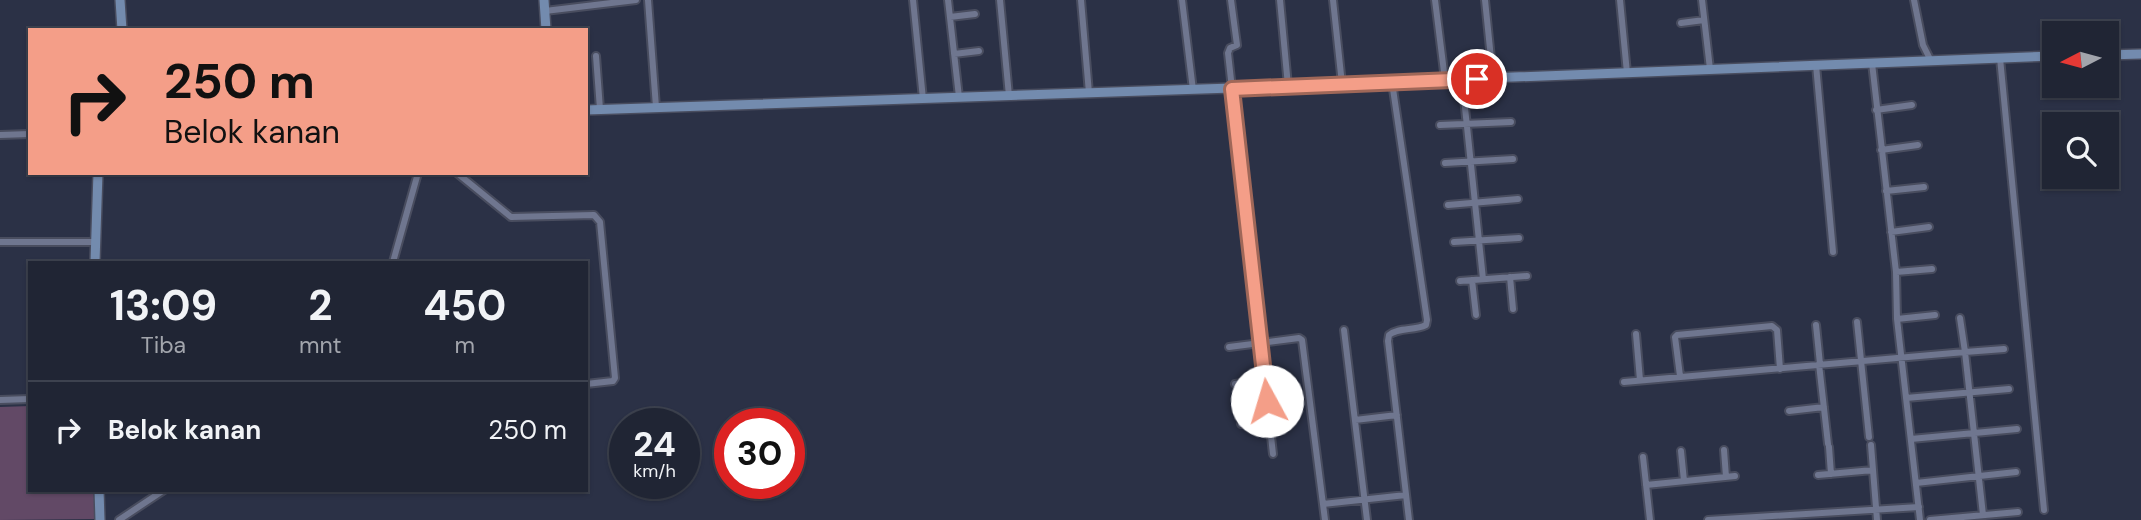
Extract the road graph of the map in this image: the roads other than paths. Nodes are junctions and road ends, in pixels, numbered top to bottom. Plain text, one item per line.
1 (120, 0) edge
2 (544, 0) edge
3 (636, 0) edge
4 (648, 0) edge
5 (913, 0) edge
6 (948, 0) edge
7 (1000, 0) edge
8 (1081, 0) edge
9 (1182, 0) edge
10 (1231, 0) edge
11 (1280, 0) edge
12 (1333, 0) edge
13 (1435, 0) edge
14 (1485, 0) edge
15 (1620, 0) edge
16 (1702, 0) edge
17 (1914, 0) edge
18 (545, 11) junction
19 (975, 14) dead end
20 (950, 17) junction
21 (1704, 20) junction
22 (1681, 23) dead end
23 (122, 28) edge
24 (546, 28) edge
25 (979, 51) dead end
26 (954, 54) junction
27 (2141, 54) edge
28 (2119, 55) edge
29 (596, 56) dead end
30 (2042, 56) edge
31 (2000, 58) junction
32 (1931, 61) junction
33 (1872, 63) junction
34 (1816, 65) junction
35 (1710, 69) junction
36 (1627, 73) junction
37 (1493, 78) junction
38 (1462, 79) junction
39 (1445, 80) junction
40 (1392, 82) junction
41 (1342, 84) junction
42 (1288, 86) junction
43 (1232, 89) junction
44 (1193, 90) junction
45 (1089, 93) junction
46 (1009, 96) junction
47 (959, 97) junction
48 (923, 99) junction
49 (1912, 105) dead end
50 (656, 107) junction
51 (600, 109) junction
52 (588, 110) edge
53 (1876, 110) junction
54 (1511, 122) dead end
55 (1466, 124) junction
56 (1440, 125) dead end
57 (28, 134) edge
58 (0, 135) edge
59 (1918, 145) dead end
60 (1881, 150) junction
61 (1513, 159) dead end
62 (1471, 161) junction
63 (1446, 163) dead end
64 (98, 175) edge
65 (417, 175) edge
66 (459, 175) edge
67 (1924, 187) dead end
68 (1886, 191) junction
69 (1518, 199) dead end
70 (1475, 203) junction
71 (1448, 205) dead end
72 (1928, 227) dead end
73 (1891, 232) junction
74 (1519, 238) dead end
75 (1479, 241) junction
76 (0, 242) edge
77 (95, 242) junction
78 (1454, 243) dead end
79 (1833, 252) dead end
80 (95, 261) edge
81 (393, 261) edge
82 (1932, 269) dead end
83 (1896, 272) junction
84 (1527, 276) dead end
85 (1510, 277) junction
86 (1483, 279) junction
87 (1472, 280) junction
88 (1460, 281) dead end
89 (1513, 309) dead end
90 (1476, 315) dead end
91 (1935, 315) dead end
92 (1960, 318) dead end
93 (1897, 319) junction
94 (1857, 322) dead end
95 (1816, 325) dead end
96 (1343, 330) dead end
97 (1636, 334) dead end
98 (1260, 343) junction
99 (1229, 347) dead end
100 (2004, 349) dead end
101 (1965, 352) junction
102 (1901, 357) junction
103 (1861, 360) junction
104 (1819, 364) junction
105 (1780, 369) junction
106 (1680, 376) junction
107 (1264, 380) junction
108 (1640, 380) junction
109 (1624, 382) dead end
110 (588, 384) edge
111 (1236, 384) dead end
112 (2009, 388) dead end
113 (1969, 393) junction
114 (1906, 398) junction
115 (28, 399) edge
116 (0, 400) edge
117 (1824, 407) junction
118 (1789, 411) dead end
119 (1396, 415) junction
120 (1355, 420) junction
121 (1269, 421) junction
122 (1241, 424) dead end
123 (2017, 429) dead end
124 (1974, 433) junction
125 (1869, 437) dead end
126 (1911, 439) junction
127 (1871, 446) dead end
128 (1724, 450) dead end
129 (1681, 451) dead end
130 (1273, 454) dead end
131 (1643, 457) dead end
132 (1873, 470) junction
133 (2016, 472) dead end
134 (1831, 474) junction
135 (1818, 475) dead end
136 (1735, 476) dead end
137 (1979, 476) junction
138 (1726, 477) junction
139 (1684, 481) junction
140 (1916, 482) junction
141 (1646, 485) junction
142 (99, 492) edge
143 (161, 492) edge
144 (1406, 495) junction
145 (1365, 500) junction
146 (1323, 504) junction
147 (1919, 507) junction
148 (1876, 510) junction
149 (2045, 510) dead end
150 (2018, 512) dead end
151 (1983, 515) junction
152 (1796, 517) edge
153 (1838, 517) edge
154 (1755, 518) edge
155 (100, 520) edge
156 (119, 520) edge
157 (1325, 520) edge
158 (1367, 520) edge
159 (1409, 520) edge
160 (1650, 520) edge
161 (1710, 520) edge
162 (1877, 520) edge
163 (1920, 520) edge
164 (1930, 520) edge

1 - 23 street
2 - 18 street
3 - 18 street
4 - 50 street
5 - 48 street
6 - 20 street
7 - 46 street
8 - 45 street
9 - 44 street
10 - 43 street
11 - 42 street
12 - 41 street
13 - 39 street
14 - 37 street
15 - 36 street
16 - 21 street
17 - 32 street
18 - 24 street
19 - 20 street
20 - 26 street
21 - 22 street
21 - 35 street
25 - 26 street
26 - 47 street
27 - 28 street
29 - 51 street
30 - 31 street
31 - 32 street
31 - 149 street
32 - 33 street
33 - 34 street
33 - 53 street
34 - 35 street
34 - 79 street
35 - 36 street
36 - 37 street
37 - 38 street
38 - 39 street
38 - 55 street
39 - 40 street
40 - 41 street
40 - 119 street
41 - 42 street
42 - 43 street
43 - 44 street
43 - 98 street
44 - 45 street
45 - 46 street
46 - 47 street
47 - 48 street
48 - 50 street
49 - 53 street
50 - 51 street
51 - 52 street
53 - 60 street
54 - 55 street
55 - 56 street
55 - 62 street
57 - 58 street
59 - 60 street
60 - 68 street
61 - 62 street
62 - 63 street
62 - 70 street
64 - 77 street
65 - 81 street
66 - 110 street
67 - 68 street
68 - 73 street
69 - 70 street
70 - 71 street
70 - 75 street
72 - 73 street
73 - 83 street
74 - 75 street
75 - 78 street
75 - 86 street
76 - 77 street
77 - 80 street
82 - 83 street
83 - 93 street
84 - 85 street
85 - 86 street
85 - 89 street
86 - 87 street
87 - 88 street
87 - 90 street
91 - 93 street
92 - 101 street
93 - 102 street
94 - 103 street
95 - 104 street
96 - 120 street
97 - 108 street
98 - 99 street
98 - 107 street
98 - 146 street
100 - 101 street
101 - 102 street
101 - 113 street
102 - 103 street
102 - 114 street
103 - 104 street
103 - 125 street
104 - 105 street
104 - 117 street
105 - 106 street
105 - 106 street
106 - 108 street
107 - 111 street
107 - 121 street
108 - 109 street
112 - 113 street
113 - 114 street
113 - 124 street
114 - 126 street
115 - 116 street
117 - 118 street
117 - 134 street
119 - 120 street
119 - 144 street
120 - 145 street
121 - 122 street
121 - 130 street
123 - 124 street
124 - 126 street
124 - 137 street
126 - 140 street
127 - 132 street
128 - 138 street
129 - 139 street
131 - 141 street
132 - 134 street
132 - 148 street
133 - 137 street
134 - 135 street
136 - 138 street
137 - 140 street
137 - 151 street
138 - 139 street
139 - 141 street
140 - 147 street
141 - 160 street
142 - 155 street
143 - 156 street
144 - 145 street
144 - 159 street
145 - 146 street
145 - 158 street
146 - 157 street
147 - 148 street
147 - 163 street
148 - 153 street
148 - 162 street
150 - 151 street
151 - 164 street
152 - 153 street
152 - 154 street
154 - 161 street

